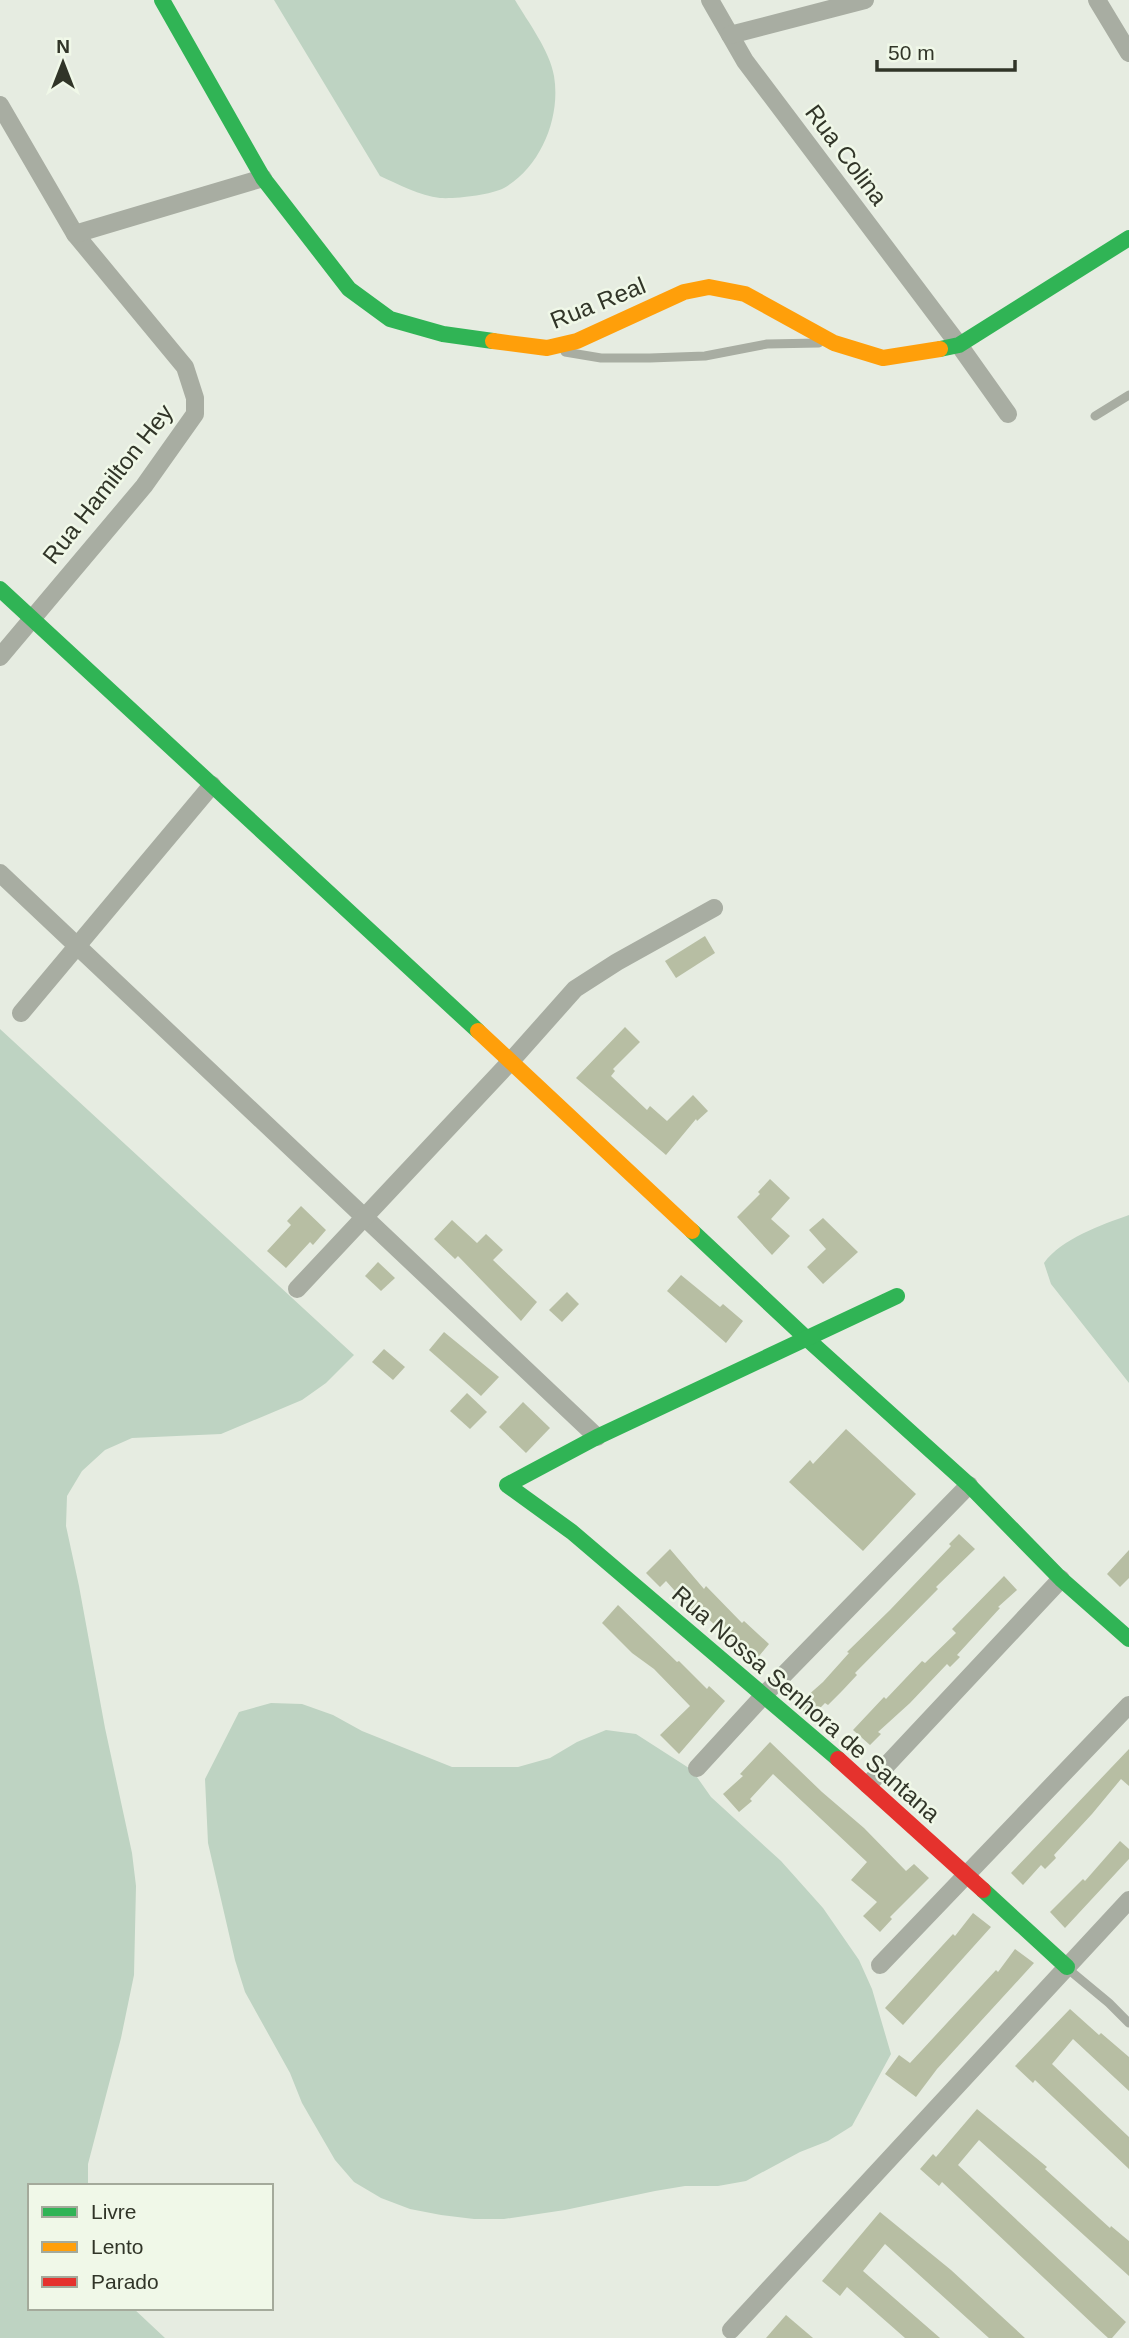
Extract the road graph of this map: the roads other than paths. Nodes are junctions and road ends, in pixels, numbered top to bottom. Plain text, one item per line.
1 (162, 0) edge
2 (710, 0) edge
3 (865, 0) edge
4 (1097, 0) edge
5 (730, 35) junction
6 (1129, 53) edge
7 (0, 105) edge
8 (263, 178) junction
9 (75, 234) junction
10 (1129, 238) edge
11 (834, 343) junction
12 (959, 345) junction
13 (547, 348) junction
14 (1129, 395) edge
15 (1008, 414) dead end
16 (1095, 416) dead end
17 (0, 589) edge
18 (33, 618) junction
19 (0, 657) edge
20 (212, 785) junction
21 (0, 873) edge
22 (714, 908) dead end
23 (78, 945) junction
24 (21, 1013) dead end
25 (511, 1061) junction
26 (364, 1216) junction
27 (297, 1289) dead end
28 (897, 1296) dead end
29 (805, 1337) junction
30 (597, 1437) junction
31 (969, 1485) junction
32 (1060, 1579) junction
33 (1129, 1639) edge
34 (764, 1695) junction
35 (1129, 1704) edge
36 (697, 1768) dead end
37 (868, 1784) junction
38 (965, 1875) junction
39 (1129, 1900) edge
40 (880, 1965) dead end
41 (1067, 1968) junction
42 (1129, 2023) edge
43 (731, 2330) dead end

1 - 8 street, Rua Real
2 - 5 street, Rua Colina
3 - 5 street
4 - 6 street
5 - 12 street, Rua Colina
7 - 9 street
8 - 9 street
8 - 13 street, Rua Real
9 - 18 street, Rua Hamilton Hey
10 - 12 street, Rua Real
11 - 12 street, Rua Real
11 - 13 lane
11 - 13 street, Rua Real
12 - 15 street, Rua Colina
14 - 16 lane
17 - 18 street
18 - 19 street, Rua Hamilton Hey
18 - 20 street
20 - 23 street
20 - 25 street
21 - 23 street
22 - 25 street
23 - 24 street
23 - 26 street
25 - 26 street
25 - 29 street
26 - 27 street
26 - 30 street
28 - 29 street
29 - 30 street
29 - 31 street
30 - 34 street, Rua Nossa Senhora de Santana
31 - 32 street
31 - 34 street
32 - 33 street
32 - 37 street
34 - 36 street
34 - 37 street, Rua Nossa Senhora de Santana
35 - 38 street
37 - 38 street, Rua Nossa Senhora de Santana
38 - 40 street
38 - 41 street, Rua Nossa Senhora de Santana
39 - 41 street
41 - 42 lane
41 - 43 street

